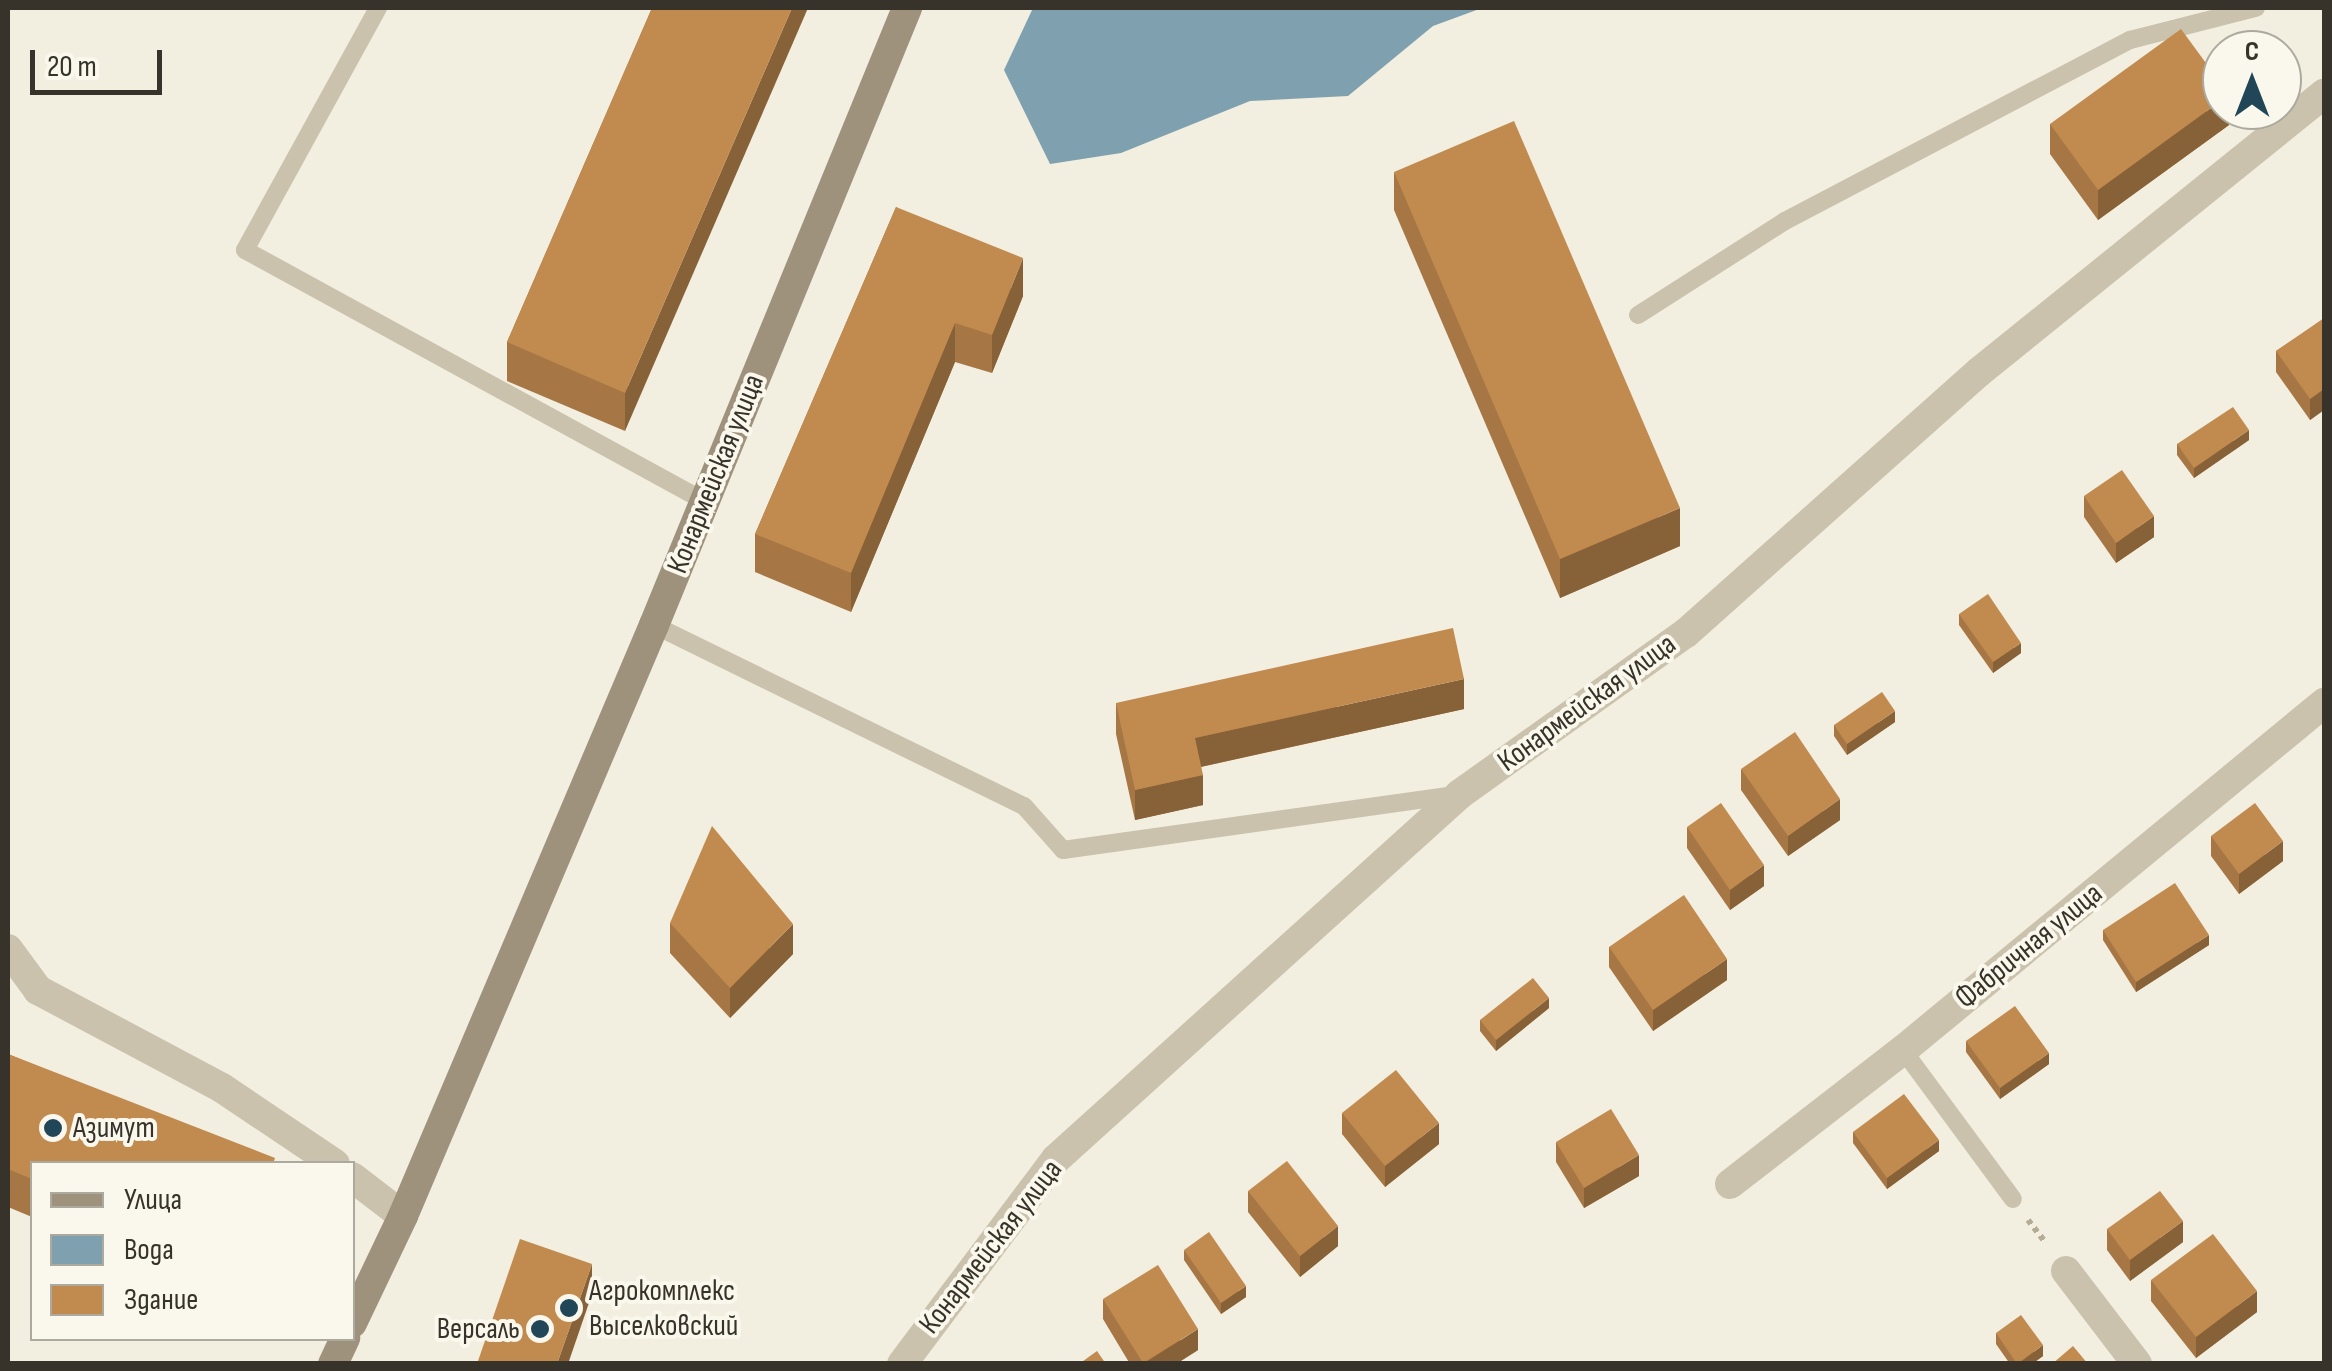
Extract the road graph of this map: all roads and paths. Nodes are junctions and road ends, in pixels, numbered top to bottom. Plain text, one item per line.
1 (378, 8) edge
2 (907, 8) edge
3 (2256, 8) edge
4 (2324, 94) edge
5 (1638, 315) dead end
6 (704, 501) junction
7 (654, 625) junction
8 (2324, 704) edge
9 (1460, 794) junction
10 (8, 949) edge
11 (1903, 1050) junction
12 (331, 1161) edge
13 (355, 1179) edge
14 (1730, 1184) dead end
15 (2012, 1199) joint
16 (403, 1216) junction
17 (2066, 1270) joint
18 (355, 1317) edge
19 (344, 1341) edge
20 (333, 1364) edge
21 (902, 1364) edge
22 (2137, 1364) edge

1 - 6 lane
2 - 6 main road, Конармейская улица
3 - 5 lane
4 - 9 street, Конармейская улица
6 - 7 main road, Конармейская улица
7 - 9 lane
7 - 16 main road, Конармейская улица
8 - 11 street, Фабричная улица
9 - 21 street, Конармейская улица
10 - 12 street
11 - 14 street, Фабричная улица
11 - 15 lane
13 - 16 street
15 - 17 path
16 - 18 main road, Конармейская улица
17 - 22 street
19 - 20 main road

